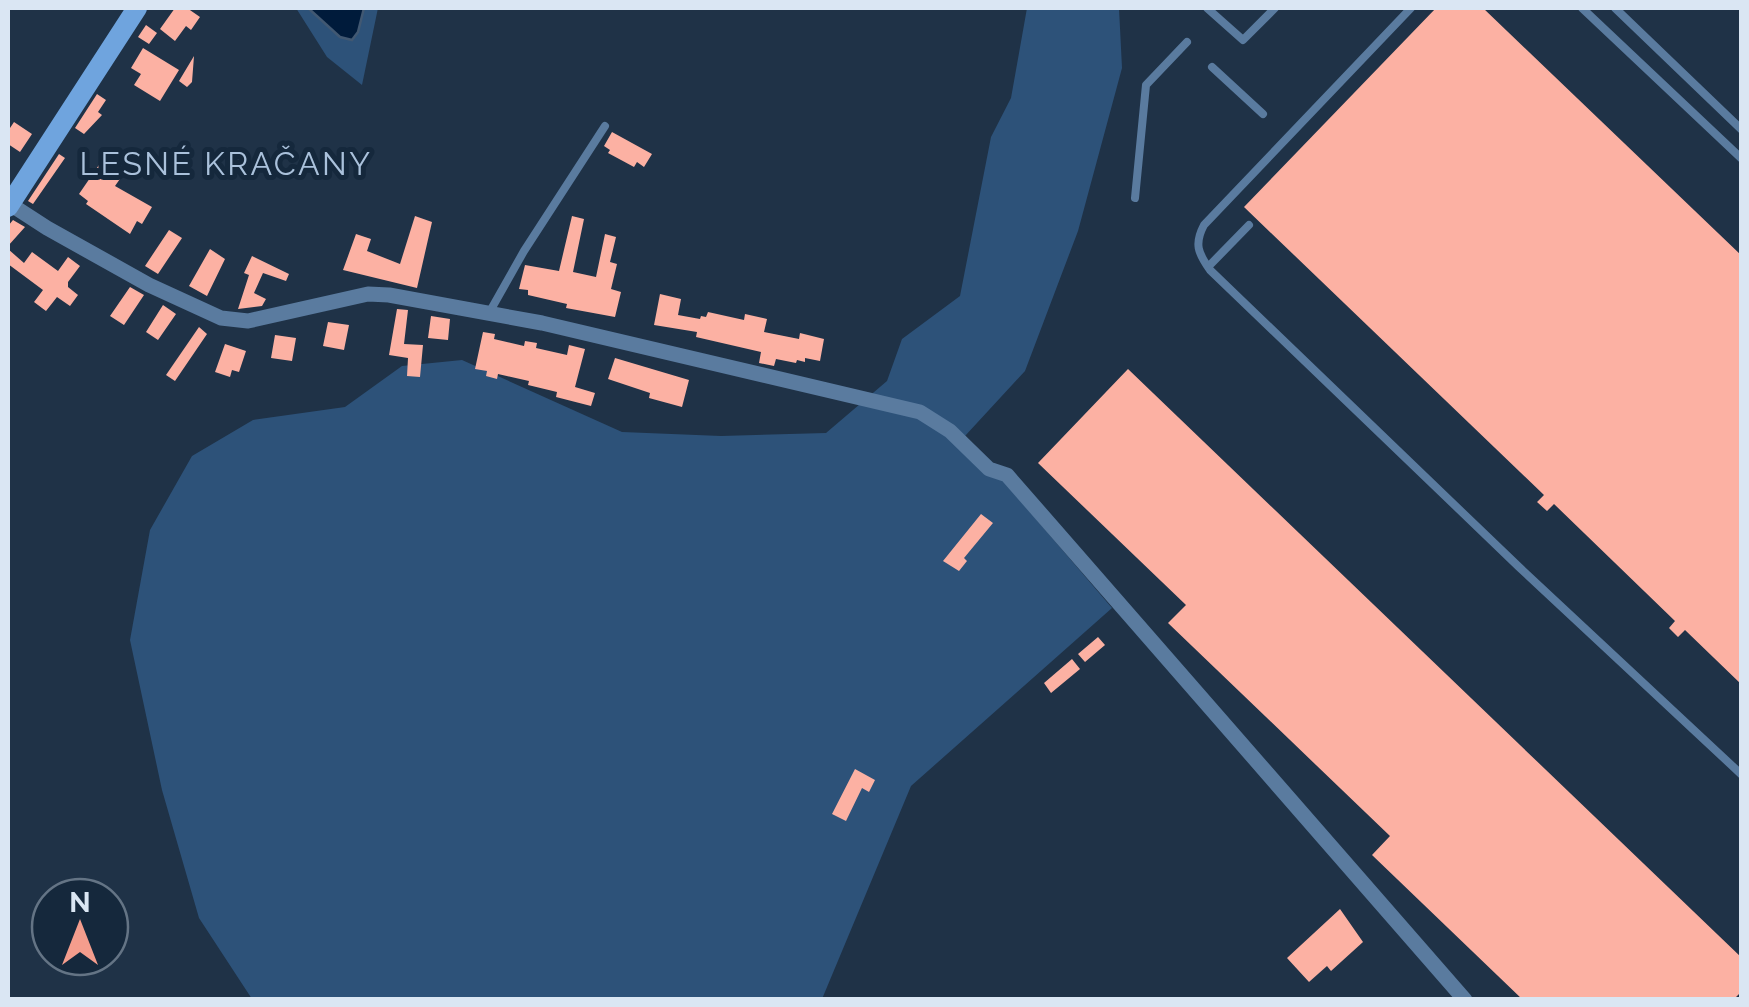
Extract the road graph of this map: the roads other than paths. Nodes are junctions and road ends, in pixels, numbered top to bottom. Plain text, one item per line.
1 (137, 8) edge
2 (1207, 8) edge
3 (1275, 8) edge
4 (1411, 8) edge
5 (1582, 8) edge
6 (1615, 8) edge
7 (1188, 42) dead end
8 (1212, 67) dead end
9 (1263, 114) dead end
10 (605, 126) dead end
11 (1742, 130) edge
12 (1742, 160) edge
13 (1134, 198) dead end
14 (9, 205) edge
15 (1249, 225) dead end
16 (1208, 267) junction
17 (489, 313) junction
18 (1742, 774) edge
19 (1465, 1000) edge

1 - 14 street
2 - 3 lane
4 - 16 lane
5 - 12 lane
6 - 11 lane
7 - 13 lane
8 - 9 lane
10 - 17 lane
14 - 17 street
15 - 16 lane
16 - 18 lane
17 - 19 street

